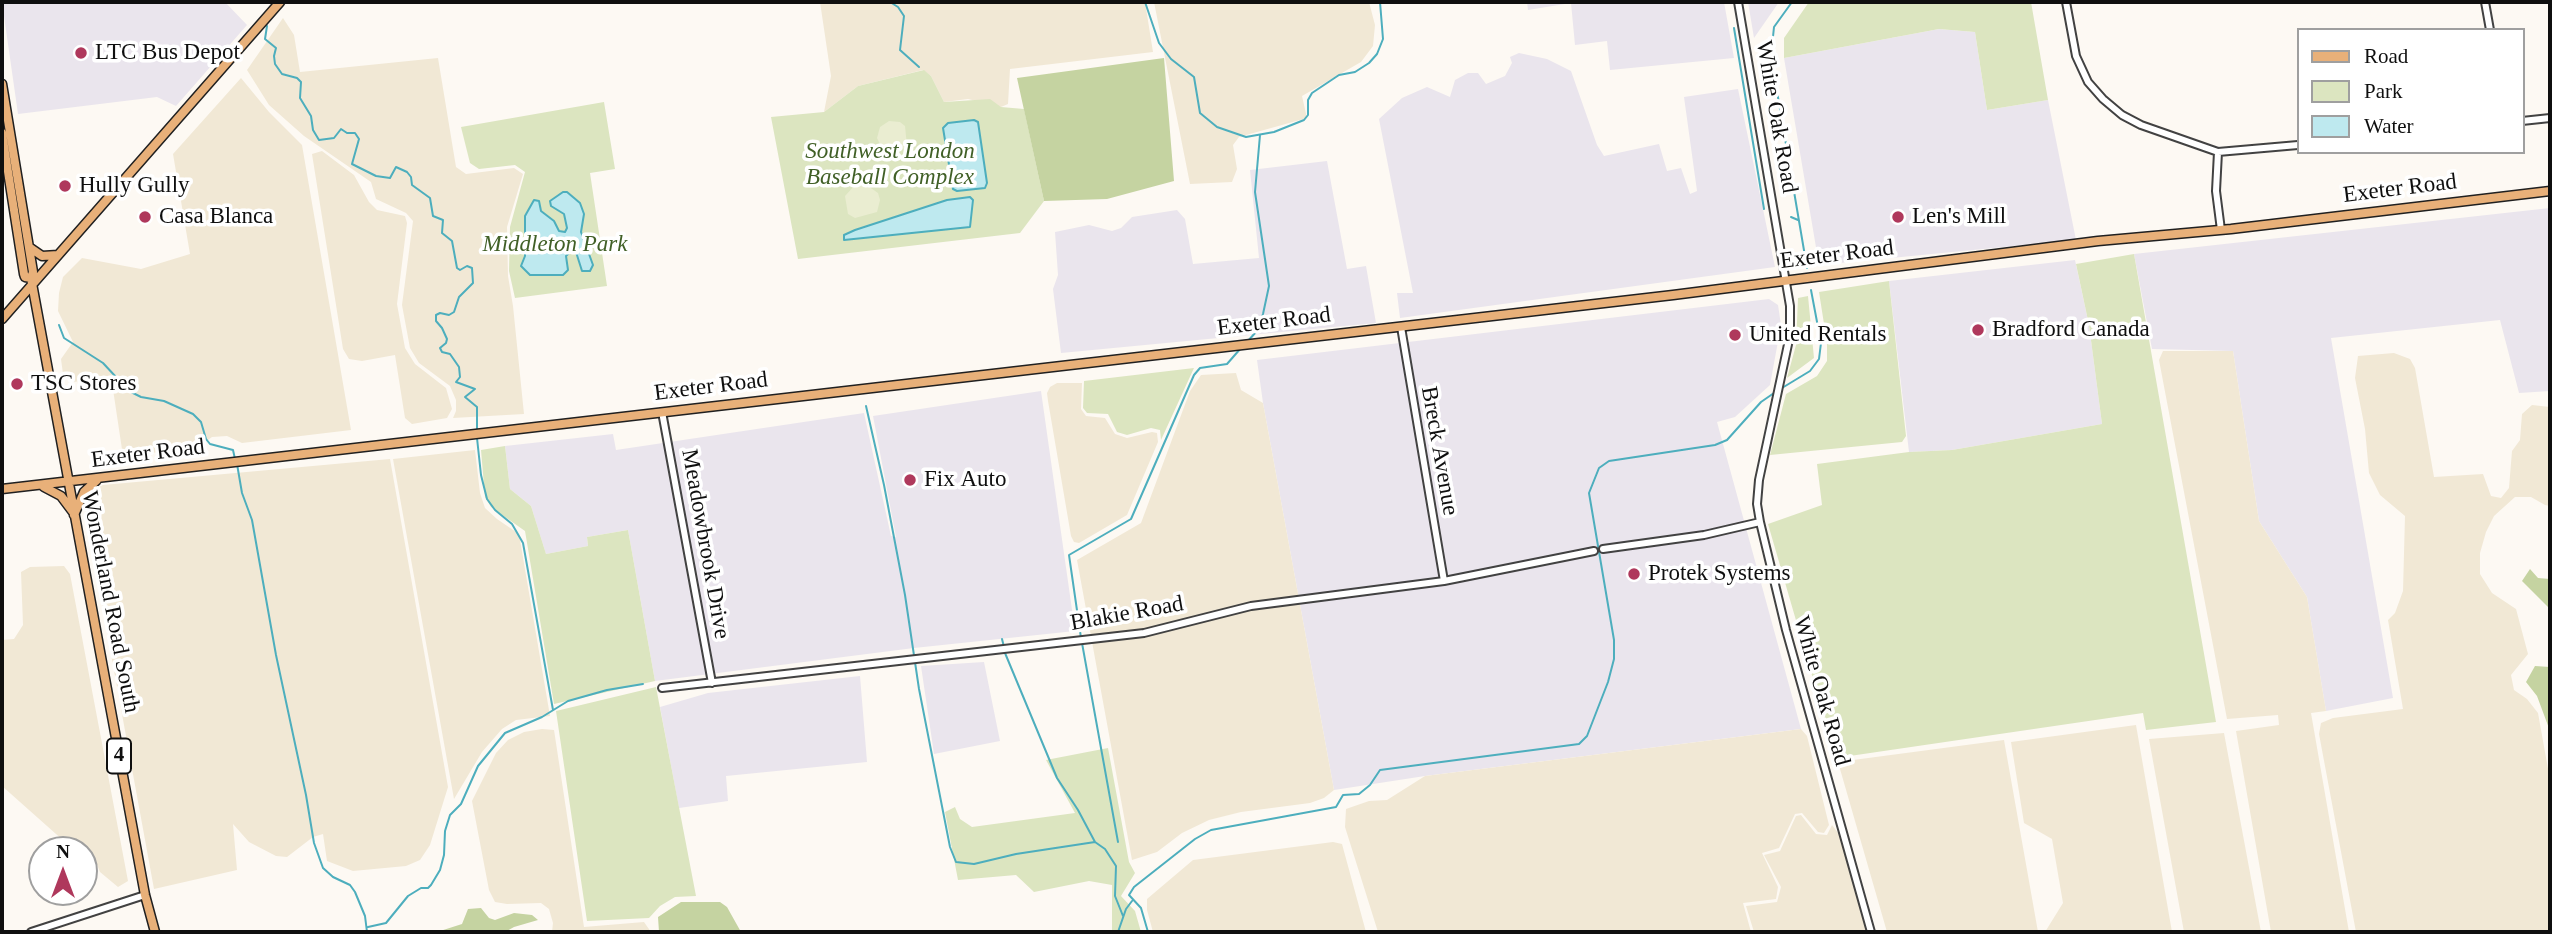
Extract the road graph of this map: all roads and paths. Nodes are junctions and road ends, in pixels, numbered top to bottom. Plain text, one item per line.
1 (280, 2) edge
2 (1738, 2) edge
3 (2066, 2) edge
4 (2485, 2) edge
5 (2490, 28) edge
6 (2, 84) edge
7 (2550, 118) edge
8 (2524, 121) edge
9 (2, 133) edge
10 (2296, 145) edge
11 (2218, 152) junction
12 (2550, 191) edge
13 (2221, 230) junction
14 (27, 244) junction
15 (58, 255) junction
16 (32, 280) junction
17 (1787, 281) junction
18 (2, 318) edge
19 (1401, 327) junction
20 (662, 412) junction
21 (100, 479) junction
22 (68, 482) junction
23 (41, 485) junction
24 (2, 489) edge
25 (75, 515) junction
26 (1760, 522) junction
27 (1603, 549) dead end
28 (1594, 551) dead end
29 (1444, 582) junction
30 (712, 683) junction
31 (662, 688) dead end
32 (145, 895) junction
33 (31, 932) edge
34 (155, 932) edge
35 (1871, 932) edge

1 - 15 main road
2 - 17 street, White Oak Road
3 - 11 street
4 - 5 street
6 - 14 main road, Wonderland Road South / 4
7 - 8 street
9 - 16 main road, Wonderland Road South / 4
10 - 11 street
11 - 13 street
12 - 13 main road, Exeter Road
13 - 17 main road, Exeter Road
14 - 15 main road
14 - 16 main road, Wonderland Road South / 4
15 - 16 main road
16 - 18 main road
16 - 22 main road, Wonderland Road South / 4
17 - 19 main road, Exeter Road
17 - 26 street, White Oak Road
19 - 20 main road, Exeter Road
19 - 29 street, Breck Avenue
20 - 21 main road, Exeter Road
20 - 30 street, Meadowbrook Drive
21 - 22 main road, Exeter Road
21 - 25 main road
22 - 23 main road, Exeter Road
22 - 25 main road, Wonderland Road South / 4
23 - 24 main road, Exeter Road
23 - 25 main road
25 - 32 main road, Wonderland Road South / 4
26 - 27 street
26 - 35 street, White Oak Road
28 - 29 street, Blakie Road
29 - 30 street, Blakie Road
30 - 31 street, Blakie Road
32 - 33 street
32 - 34 main road, Wonderland Road South / 4

